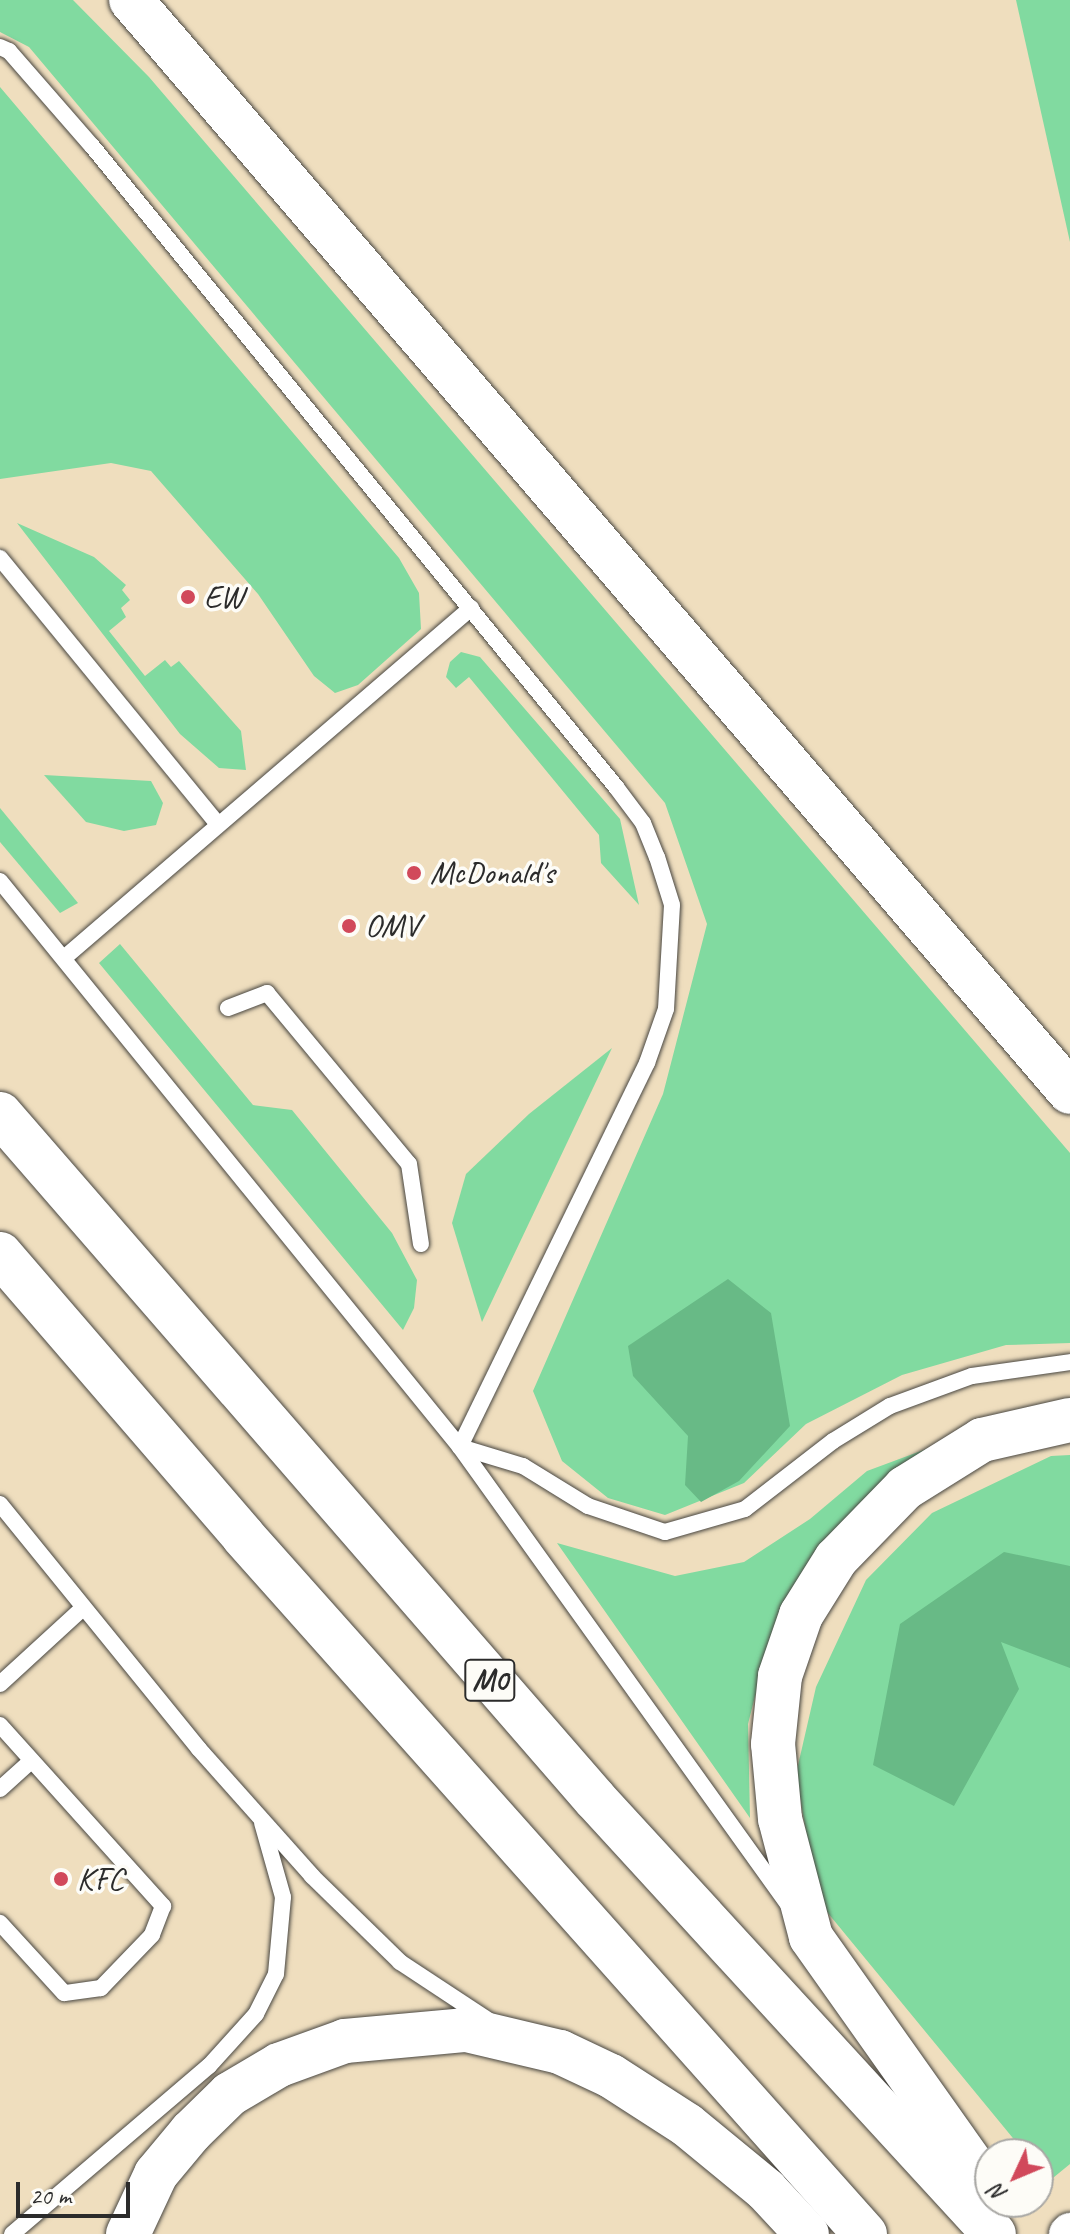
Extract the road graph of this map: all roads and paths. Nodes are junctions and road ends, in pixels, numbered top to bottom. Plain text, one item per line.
1 (131, 0) edge
2 (0, 47) edge
3 (0, 558) edge
4 (471, 608) junction
5 (218, 824) junction
6 (0, 881) edge
7 (64, 958) junction
8 (228, 1008) dead end
9 (1070, 1092) edge
10 (0, 1114) edge
11 (421, 1244) dead end
12 (0, 1254) edge
13 (1070, 1362) edge
14 (1070, 1420) edge
15 (460, 1447) junction
16 (0, 1504) edge
17 (83, 1608) junction
18 (0, 1684) edge
19 (0, 1725) edge
20 (31, 1761) junction
21 (0, 1789) edge
22 (261, 1818) junction
23 (0, 1923) edge
24 (811, 1937) junction
25 (514, 2038) junction
26 (974, 2167) edge
27 (12, 2234) edge
28 (128, 2234) edge
29 (807, 2234) edge
30 (865, 2234) edge
31 (994, 2234) edge

1 - 9 highway
2 - 4 lane
3 - 5 lane
4 - 5 lane
4 - 15 lane
5 - 7 lane
6 - 7 lane
7 - 15 lane
8 - 11 lane
10 - 31 highway, M0
12 - 30 highway
13 - 15 lane
14 - 24 highway
15 - 24 lane
16 - 17 lane
17 - 18 lane
17 - 22 lane
19 - 20 lane
20 - 21 lane
20 - 23 lane
22 - 25 lane
22 - 27 lane
24 - 26 highway
25 - 28 highway
25 - 29 highway

